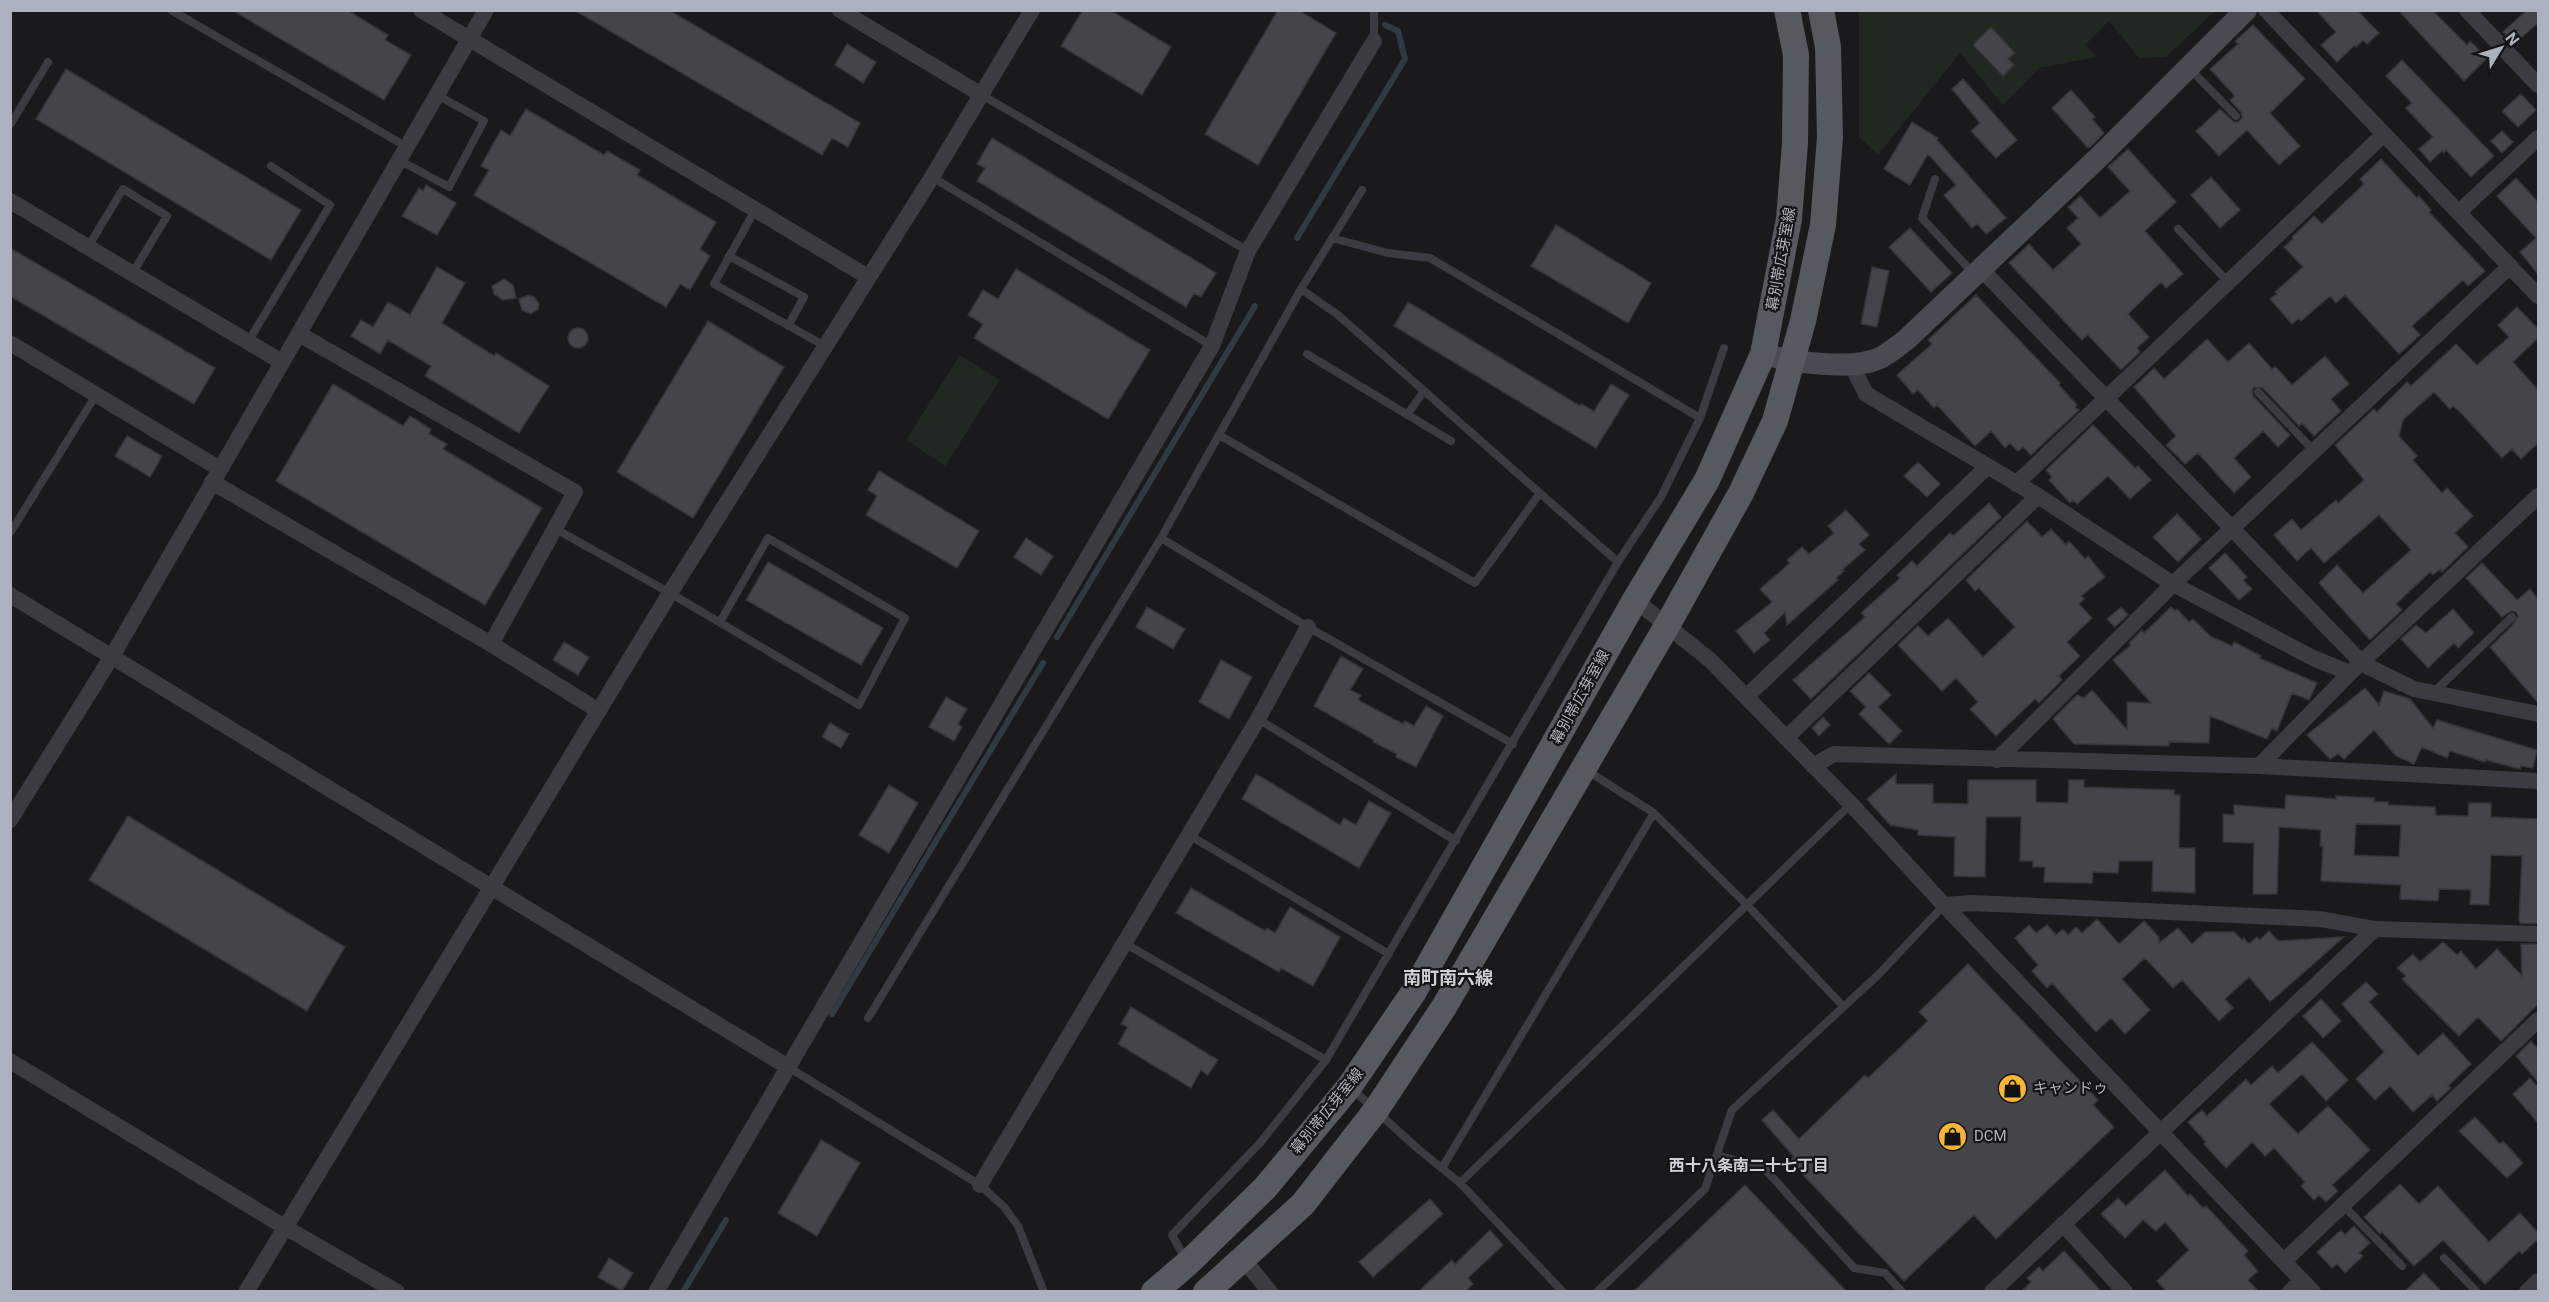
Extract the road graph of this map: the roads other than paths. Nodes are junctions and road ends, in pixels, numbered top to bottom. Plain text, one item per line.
1 (171, 10) edge
2 (421, 10) edge
3 (486, 10) edge
4 (840, 10) edge
5 (1032, 10) edge
6 (1374, 10) edge
7 (1787, 10) edge
8 (1821, 10) edge
9 (2246, 10) edge
10 (2266, 10) edge
11 (2468, 10) edge
12 (468, 40) junction
13 (1374, 40) joint
14 (48, 62) dead end
15 (2189, 68) junction
16 (2538, 86) edge
17 (436, 95) junction
18 (982, 95) junction
19 (2236, 116) dead end
20 (10, 125) edge
21 (2384, 134) junction
22 (2538, 138) edge
23 (403, 153) junction
24 (271, 166) dead end
25 (932, 177) junction
26 (1935, 179) dead end
27 (1362, 190) dead end
28 (10, 201) edge
29 (755, 210) junction
30 (2459, 212) junction
31 (2178, 229) dead end
32 (1332, 238) junction
33 (88, 247) junction
34 (1248, 251) junction
35 (729, 256) junction
36 (2510, 266) junction
37 (1979, 273) junction
38 (132, 274) junction
39 (868, 277) junction
40 (2228, 282) junction
41 (1301, 289) junction
42 (2538, 296) edge
43 (788, 326) junction
44 (298, 334) junction
45 (248, 342) junction
46 (10, 343) edge
47 (1212, 345) junction
48 (825, 346) junction
49 (1724, 348) dead end
50 (1307, 354) dead end
51 (1763, 354) junction
52 (282, 362) junction
53 (1793, 363) junction
54 (1851, 364) junction
55 (1424, 391) junction
56 (2258, 392) dead end
57 (96, 395) junction
58 (2105, 400) junction
59 (1407, 415) junction
60 (1700, 417) junction
61 (1219, 435) junction
62 (1451, 441) dead end
63 (2314, 451) junction
64 (1987, 466) junction
65 (216, 476) junction
66 (2016, 484) junction
67 (1540, 493) junction
68 (2038, 496) junction
69 (2538, 496) edge
70 (553, 528) junction
71 (2231, 530) junction
72 (10, 533) edge
73 (1161, 538) junction
74 (1618, 562) junction
75 (2173, 584) junction
76 (670, 592) junction
77 (10, 595) edge
78 (1635, 600) junction
79 (2512, 617) dead end
80 (720, 622) junction
81 (1668, 624) junction
82 (1308, 627) junction
83 (491, 644) junction
84 (111, 658) junction
85 (2356, 668) junction
86 (2433, 693) junction
87 (1746, 697) junction
88 (599, 711) junction
89 (2538, 714) edge
90 (1258, 719) junction
91 (1786, 738) junction
92 (1513, 744) junction
93 (1997, 760) junction
94 (1813, 766) junction
95 (2259, 766) junction
96 (1583, 769) junction
97 (2538, 781) edge
98 (1851, 804) junction
99 (1654, 813) junction
100 (10, 820) edge
101 (1189, 835) junction
102 (1456, 841) junction
103 (491, 885) junction
104 (1747, 905) junction
105 (1944, 905) junction
106 (2375, 929) junction
107 (2538, 934) edge
108 (1125, 943) junction
109 (1389, 954) junction
110 (1843, 1006) junction
111 (868, 1017) dead end
112 (2538, 1020) edge
113 (1326, 1060) junction
114 (10, 1061) edge
115 (788, 1067) junction
116 (1349, 1087) junction
117 (1376, 1110) junction
118 (2161, 1131) junction
119 (1717, 1155) junction
120 (1442, 1168) junction
121 (1460, 1183) junction
122 (980, 1185) junction
123 (2343, 1205) junction
124 (2063, 1224) junction
125 (283, 1226) junction
126 (2444, 1258) dead end
127 (1244, 1260) junction
128 (2284, 1261) junction
129 (1188, 1263) junction
130 (2402, 1266) dead end
131 (2538, 1281) edge
132 (2302, 1288) edge
133 (246, 1292) edge
134 (397, 1292) edge
135 (656, 1292) edge
136 (1044, 1292) edge
137 (1154, 1292) edge
138 (1206, 1292) edge
139 (1270, 1292) edge
140 (1563, 1292) edge
141 (1597, 1292) edge
142 (1902, 1292) edge
143 (1992, 1292) edge
144 (2125, 1292) edge
145 (2477, 1292) edge
146 (2527, 1292) edge

1 - 23 lane
2 - 12 street
3 - 12 street
4 - 18 street
5 - 18 street
6 - 13 lane
7 - 51 main road, 幕別帯広芽室線
8 - 53 main road
9 - 15 street
10 - 21 street
11 - 16 street
12 - 17 street
12 - 29 street
13 - 34 street
14 - 20 lane
15 - 19 lane
15 - 37 street
17 - 23 street
17 - 23 lane
18 - 25 street
18 - 34 lane
21 - 30 street
21 - 40 street
22 - 30 street
23 - 44 street
24 - 45 lane
25 - 39 street
25 - 47 lane
26 - 37 lane
27 - 32 lane
28 - 33 street
29 - 35 lane
29 - 39 street
30 - 36 street
31 - 40 lane
32 - 41 lane
32 - 60 lane
33 - 38 street
33 - 38 lane
34 - 47 street
35 - 43 lane
35 - 43 lane
36 - 42 street
36 - 63 street
37 - 54 street
37 - 58 street
38 - 45 street
39 - 48 street
40 - 58 street
41 - 55 lane
41 - 61 lane
43 - 48 lane
44 - 52 street
44 - 70 street
45 - 52 street
46 - 57 street
47 - 115 street
48 - 76 street
49 - 60 lane
50 - 59 lane
51 - 53 street
51 - 78 main road, 幕別帯広芽室線
52 - 65 street
53 - 54 street
53 - 81 main road
54 - 64 street
55 - 59 lane
55 - 67 lane
56 - 63 lane
57 - 65 street
57 - 72 lane
58 - 66 street
58 - 71 street
59 - 62 lane
60 - 74 lane
61 - 67 lane
61 - 73 lane
63 - 71 street
64 - 66 street
64 - 87 street
65 - 83 street
65 - 84 street
66 - 68 street
67 - 74 lane
68 - 75 street
68 - 91 street
69 - 85 street
70 - 76 lane
70 - 83 street
71 - 75 street
71 - 85 street
73 - 82 lane
73 - 111 lane
74 - 92 lane
75 - 85 street
75 - 93 street
76 - 80 lane
76 - 88 street
77 - 84 street
78 - 81 street
78 - 116 main road, 幕別帯広芽室線
79 - 86 lane
80 - 80 lane
81 - 87 street
81 - 96 main road
82 - 90 street
82 - 92 lane
83 - 88 street
84 - 100 street
84 - 103 street
85 - 86 street
85 - 95 street
86 - 89 street
87 - 91 street
88 - 103 street
90 - 101 street
90 - 102 lane
91 - 94 street
92 - 102 lane
93 - 94 street
93 - 95 street
94 - 98 street
95 - 97 street
96 - 99 lane
96 - 117 main road
98 - 104 lane
98 - 105 street
99 - 104 lane
99 - 120 lane
101 - 108 street
101 - 109 lane
102 - 109 lane
103 - 115 street
103 - 125 street
104 - 110 lane
104 - 121 lane
105 - 106 street
105 - 110 lane
105 - 118 street
106 - 107 street
106 - 118 street
108 - 113 lane
108 - 122 street
109 - 113 lane
110 - 119 lane
112 - 123 street
113 - 129 lane
114 - 125 street
115 - 122 lane
115 - 135 street
116 - 117 lane
116 - 129 main road, 幕別帯広芽室線
117 - 120 lane
117 - 127 main road
118 - 124 street
118 - 128 street
119 - 141 lane
119 - 142 lane
120 - 121 lane
121 - 140 lane
122 - 136 lane
123 - 128 street
123 - 130 lane
124 - 143 street
124 - 144 street
125 - 133 street
125 - 134 street
126 - 145 lane
127 - 138 main road
127 - 139 street
128 - 132 street
129 - 137 main road, 幕別帯広芽室線
131 - 146 street

